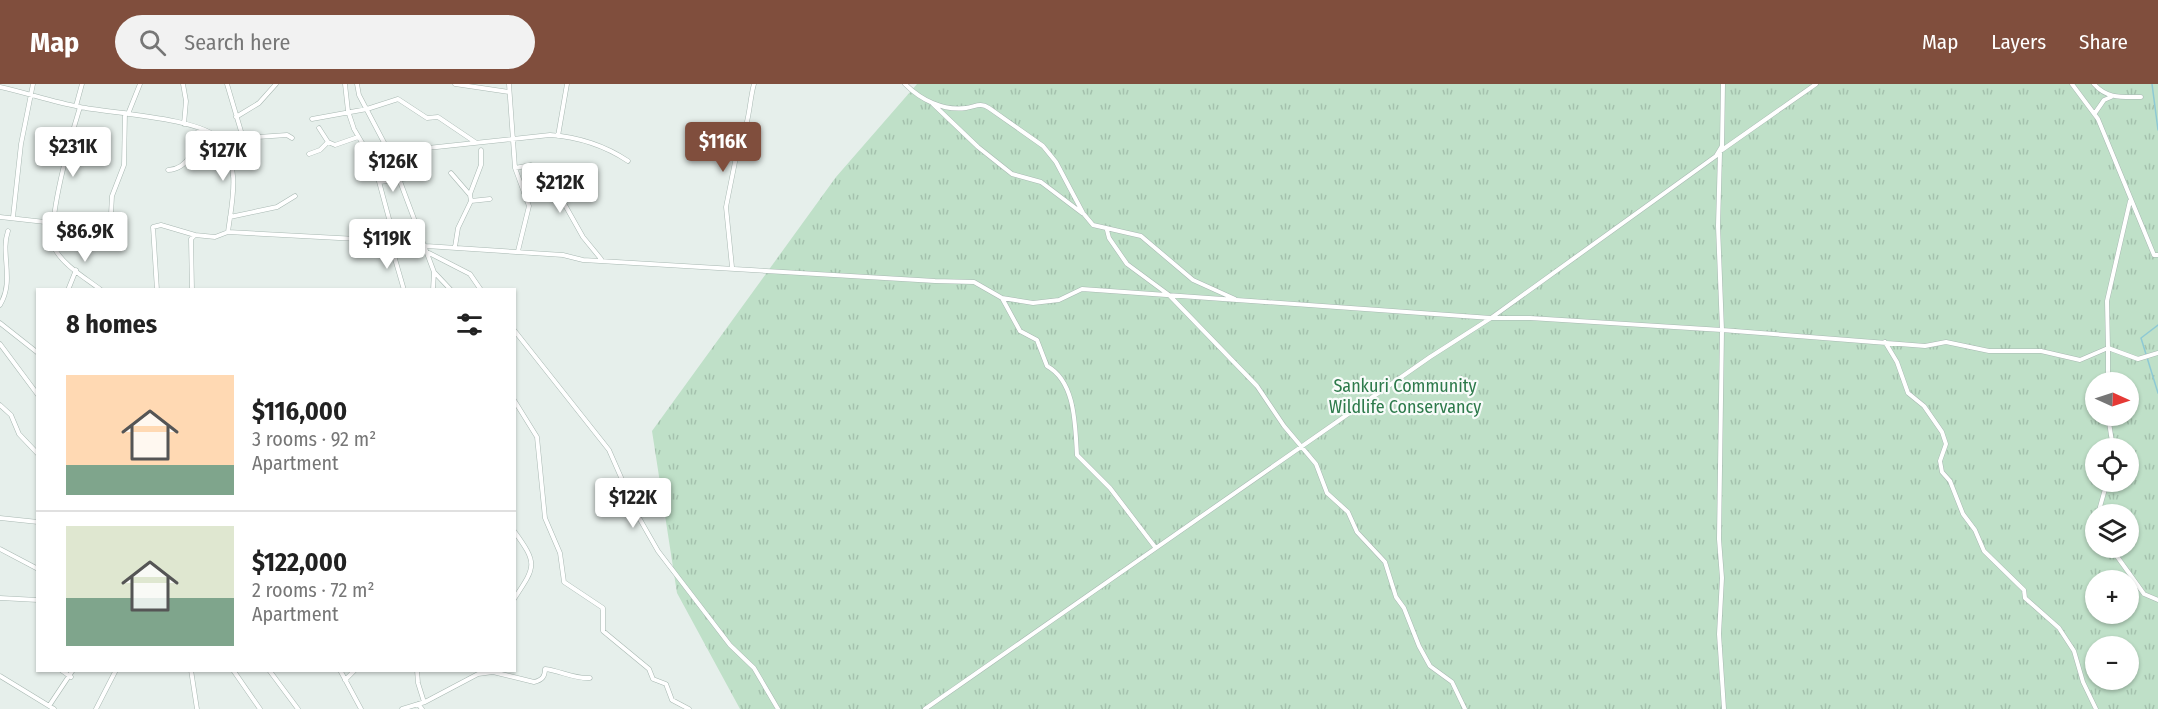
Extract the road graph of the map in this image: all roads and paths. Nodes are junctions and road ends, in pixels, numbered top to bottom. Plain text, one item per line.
1 (33, 84) edge
2 (82, 84) edge
3 (140, 84) edge
4 (183, 84) edge
5 (226, 84) edge
6 (276, 84) edge
7 (345, 84) edge
8 (357, 84) edge
9 (455, 84) edge
10 (509, 84) edge
11 (567, 84) edge
12 (754, 84) edge
13 (905, 84) edge
14 (1723, 84) edge
15 (1816, 84) edge
16 (2073, 84) edge
17 (2094, 84) edge
18 (0, 87) edge
19 (509, 92) junction
20 (30, 93) junction
21 (2111, 96) junction
22 (2140, 97) dead end
23 (932, 103) junction
24 (78, 106) junction
25 (367, 109) junction
26 (348, 111) junction
27 (2095, 113) junction
28 (127, 114) junction
29 (236, 117) junction
30 (312, 119) dead end
31 (184, 124) junction
32 (199, 128) junction
33 (319, 128) dead end
34 (558, 136) junction
35 (357, 137) junction
36 (243, 138) junction
37 (292, 138) dead end
38 (512, 139) junction
39 (221, 141) junction
40 (328, 142) junction
41 (476, 142) junction
42 (482, 150) dead end
43 (1721, 151) junction
44 (389, 152) junction
45 (309, 154) dead end
46 (371, 154) junction
47 (628, 160) dead end
48 (514, 168) junction
49 (168, 170) dead end
50 (451, 173) dead end
51 (424, 176) dead end
52 (399, 179) junction
53 (549, 179) junction
54 (380, 182) junction
55 (525, 193) junction
56 (470, 195) junction
57 (295, 196) dead end
58 (489, 199) dead end
59 (471, 201) junction
60 (2130, 201) junction
61 (1083, 213) junction
62 (111, 214) dead end
63 (0, 217) edge
64 (13, 217) junction
65 (230, 217) junction
66 (54, 223) junction
67 (1107, 230) junction
68 (8, 231) dead end
69 (228, 232) junction
70 (195, 235) junction
71 (386, 241) junction
72 (395, 241) junction
73 (426, 246) junction
74 (455, 247) junction
75 (518, 251) junction
76 (428, 252) junction
77 (2158, 255) edge
78 (601, 259) junction
79 (732, 267) junction
80 (76, 270) junction
81 (434, 272) junction
82 (69, 288) edge
83 (99, 288) edge
84 (157, 288) edge
85 (192, 288) edge
86 (404, 288) edge
87 (433, 288) edge
88 (449, 288) edge
89 (480, 288) edge
90 (1169, 295) junction
91 (1002, 298) junction
92 (1237, 300) junction
93 (0, 306) edge
94 (1491, 318) junction
95 (0, 323) edge
96 (1722, 330) junction
97 (516, 333) edge
98 (1884, 341) junction
99 (0, 344) edge
100 (2108, 348) junction
101 (36, 351) edge
102 (2158, 353) edge
103 (2108, 372) edge
104 (36, 392) edge
105 (516, 403) edge
106 (0, 405) edge
107 (1301, 446) junction
108 (36, 452) edge
109 (0, 518) edge
110 (36, 522) edge
111 (516, 534) edge
112 (1155, 547) junction
113 (0, 549) edge
114 (2118, 558) edge
115 (36, 568) edge
116 (516, 596) edge
117 (0, 598) edge
118 (36, 600) edge
119 (2158, 600) edge
120 (64, 672) edge
121 (73, 672) edge
122 (115, 672) edge
123 (191, 672) edge
124 (234, 672) edge
125 (270, 672) edge
126 (341, 672) edge
127 (353, 672) edge
128 (417, 672) edge
129 (0, 676) edge
130 (71, 677) junction
131 (590, 678) dead end
132 (345, 680) junction
133 (424, 702) junction
134 (418, 704) junction
135 (51, 708) edge
136 (96, 709) edge
137 (197, 709) edge
138 (260, 709) edge
139 (298, 709) edge
140 (361, 709) edge
141 (402, 709) edge
142 (422, 709) edge
143 (688, 709) edge
144 (778, 709) edge
145 (925, 709) edge
146 (1465, 709) edge
147 (1724, 709) edge
148 (2096, 709) edge

1 - 20 street
2 - 24 street
3 - 28 street
4 - 31 street
5 - 29 street
6 - 29 street
7 - 26 street
8 - 25 street
9 - 19 street
10 - 19 street
11 - 34 street
12 - 79 street
13 - 23 street
14 - 43 street
15 - 43 street
16 - 27 street
17 - 21 street
18 - 20 street
19 - 38 street
20 - 24 street
20 - 64 street
21 - 22 street
21 - 27 street
23 - 61 street
23 - 61 street
24 - 28 street
24 - 66 street
25 - 26 street
25 - 41 street
25 - 44 street
26 - 30 street
26 - 35 street
27 - 60 street
28 - 31 street
28 - 62 street
29 - 36 street
31 - 32 street
32 - 39 street
32 - 49 street
33 - 40 street
34 - 38 street
34 - 47 street
35 - 40 street
35 - 46 street
36 - 37 street
36 - 39 street
38 - 41 street
38 - 48 street
39 - 65 street
40 - 45 street
41 - 44 street
42 - 56 street
43 - 94 street
43 - 96 street
44 - 46 street
44 - 52 street
46 - 54 street
48 - 53 street
48 - 55 street
50 - 56 street
51 - 52 street
52 - 54 street
52 - 73 street
53 - 55 street
53 - 78 street
54 - 72 street
55 - 75 street
56 - 59 street
57 - 65 street
58 - 59 street
59 - 74 street
60 - 77 street
60 - 100 street
61 - 67 street
63 - 64 street
64 - 66 street
65 - 69 street
66 - 80 street
67 - 90 street
67 - 92 street
68 - 93 street
69 - 70 street
69 - 71 street
70 - 84 street
70 - 85 street
71 - 72 street
71 - 86 street
72 - 73 street
73 - 74 street
73 - 76 street
74 - 75 street
75 - 78 street
76 - 81 street
76 - 89 street
78 - 79 street
79 - 91 street
80 - 82 street
80 - 83 street
81 - 87 street
81 - 88 street
90 - 91 street
90 - 92 street
90 - 107 street
91 - 112 street
92 - 94 street
94 - 96 street
94 - 107 street
95 - 101 street
96 - 98 street
96 - 147 street
97 - 144 street
98 - 100 street
98 - 148 street
99 - 104 street
100 - 102 street
100 - 103 street
105 - 143 street
106 - 108 street
107 - 112 street
107 - 146 street
109 - 110 street
111 - 116 street
112 - 145 street
113 - 115 street
114 - 119 street
117 - 118 street
120 - 130 street
121 - 130 street
122 - 136 street
123 - 137 street
124 - 138 street
125 - 139 street
126 - 132 street
127 - 132 street
128 - 133 street
129 - 135 street
130 - 135 street
131 - 133 street
132 - 140 street
133 - 134 street
134 - 141 street
134 - 142 street

